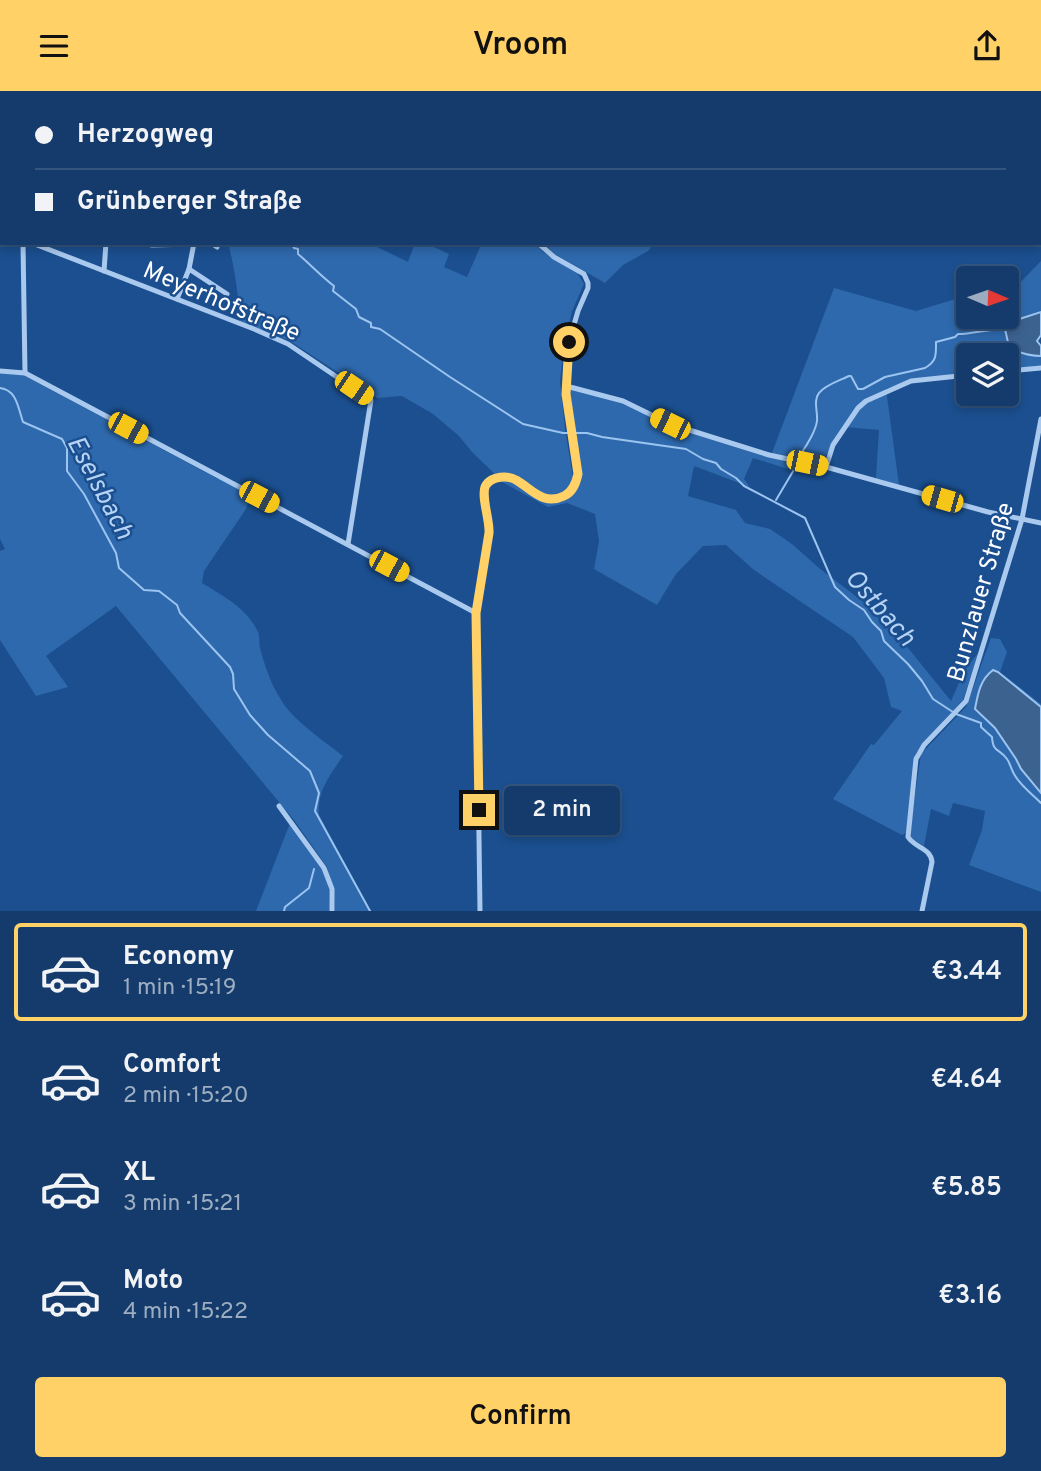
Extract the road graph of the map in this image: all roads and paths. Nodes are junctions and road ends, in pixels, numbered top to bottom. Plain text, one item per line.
1 (23, 245) edge
2 (37, 245) edge
3 (59, 245) edge
4 (106, 245) edge
5 (194, 245) edge
6 (214, 245) edge
7 (540, 245) edge
8 (217, 247) dead end
9 (58, 254) junction
10 (189, 269) junction
11 (104, 271) junction
12 (227, 294) dead end
13 (177, 299) junction
14 (1041, 368) edge
15 (1019, 370) edge
16 (0, 371) edge
17 (25, 373) junction
18 (956, 376) edge
19 (566, 386) junction
20 (1041, 419) edge
21 (826, 467) junction
22 (1022, 519) junction
23 (1041, 523) edge
24 (348, 544) junction
25 (476, 613) junction
26 (279, 806) dead end
27 (332, 911) edge
28 (481, 911) edge
29 (922, 911) edge

1 - 17 street
2 - 9 street, Meyerhofstraße
3 - 9 street
4 - 11 street
5 - 10 street
6 - 8 street
7 - 19 street
9 - 11 street, Meyerhofstraße
10 - 12 street
10 - 13 street
11 - 13 street, Meyerhofstraße
13 - 24 street, Meyerhofstraße
14 - 15 street
16 - 17 street
17 - 24 street
18 - 21 street
19 - 21 street
19 - 25 street
20 - 22 street, Bunzlauer Straße
21 - 22 street
22 - 23 street
22 - 29 street, Bunzlauer Straße
24 - 25 street
25 - 28 street
26 - 27 street

